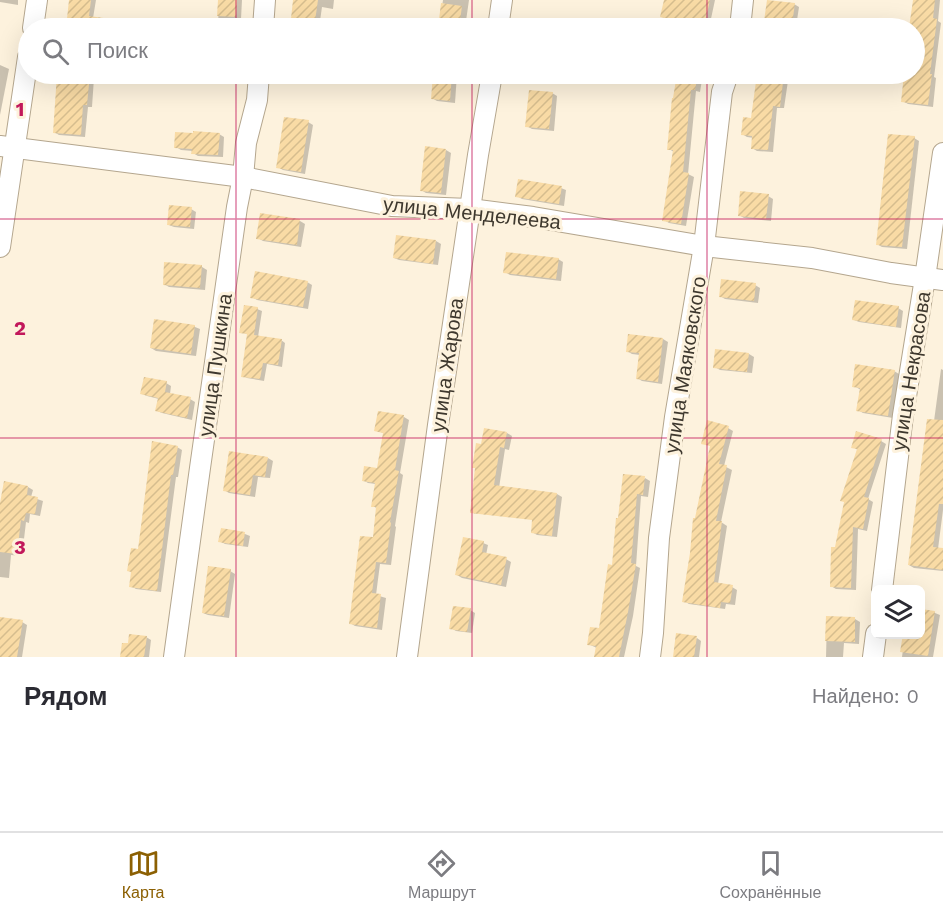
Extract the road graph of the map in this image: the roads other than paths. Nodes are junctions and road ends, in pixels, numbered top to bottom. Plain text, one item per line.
1 (37, 0) edge
2 (265, 0) edge
3 (502, 0) edge
4 (743, 0) edge
5 (34, 18) edge
6 (264, 18) edge
7 (499, 18) edge
8 (741, 18) edge
9 (22, 84) edge
10 (258, 84) edge
11 (490, 84) edge
12 (725, 84) edge
13 (7, 147) edge
14 (943, 153) edge
15 (243, 177) junction
16 (470, 209) junction
17 (704, 246) junction
18 (0, 247) edge
19 (934, 279) edge
20 (883, 585) edge
21 (875, 639) edge
22 (174, 657) edge
23 (407, 657) edge
24 (650, 657) edge
25 (873, 657) edge

1 - 5 street
2 - 6 street
3 - 7 street
4 - 8 street
9 - 13 street
10 - 15 street, улица Пушкина
11 - 16 street, улица Жарова
12 - 17 street, улица Маяковского
13 - 15 street, улица Менделеева
13 - 18 street
14 - 19 street, улица Некрасова
15 - 16 street, улица Менделеева
15 - 22 street, улица Пушкина
16 - 17 street, улица Менделеева
16 - 23 street, улица Жарова
17 - 19 street, улица Менделеева
17 - 24 street, улица Маяковского
19 - 20 street, улица Некрасова
21 - 25 street

